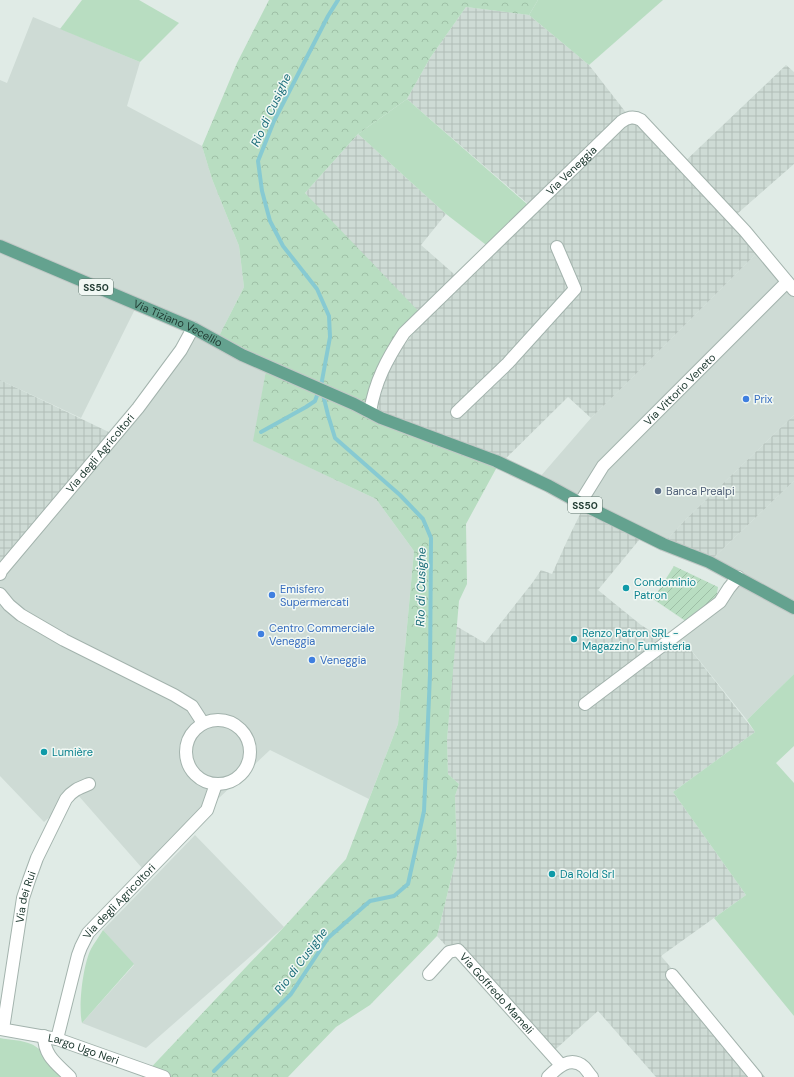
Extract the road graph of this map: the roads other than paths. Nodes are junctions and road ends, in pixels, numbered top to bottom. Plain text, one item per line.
1 (0, 246) edge
2 (558, 247) dead end
3 (791, 286) edge
4 (193, 328) junction
5 (370, 412) junction
6 (457, 412) dead end
7 (580, 502) junction
8 (0, 574) edge
9 (738, 577) junction
10 (0, 594) edge
11 (794, 608) edge
12 (585, 704) dead end
13 (203, 723) junction
14 (89, 784) dead end
15 (216, 784) junction
16 (429, 974) dead end
17 (672, 975) dead end
18 (1, 1029) edge
19 (44, 1036) junction
20 (57, 1039) junction
21 (561, 1065) junction
22 (70, 1077) edge
23 (164, 1077) edge
24 (548, 1077) edge
25 (592, 1077) edge
26 (756, 1077) edge

1 - 4 main road, Via Tiziano Vecellio / SS50
2 - 6 street
3 - 5 street, Via Veneggia
3 - 7 street, Via Vittorio Veneto
4 - 5 main road, Via Tiziano Vecellio / SS50
4 - 8 street, Via degli Agricoltori
5 - 7 main road, SS50
7 - 9 main road, SS50
9 - 11 main road, SS50
9 - 12 street
10 - 13 street
13 - 15 street
13 - 15 street
14 - 18 street, Via dei Rui
15 - 20 street, Via degli Agricoltori
16 - 21 street, Via Goffredo Mameli
17 - 26 street
18 - 19 street, Largo Ugo Neri
19 - 20 street, Largo Ugo Neri
19 - 22 street
20 - 23 street, Largo Ugo Neri
21 - 24 street
21 - 25 street

